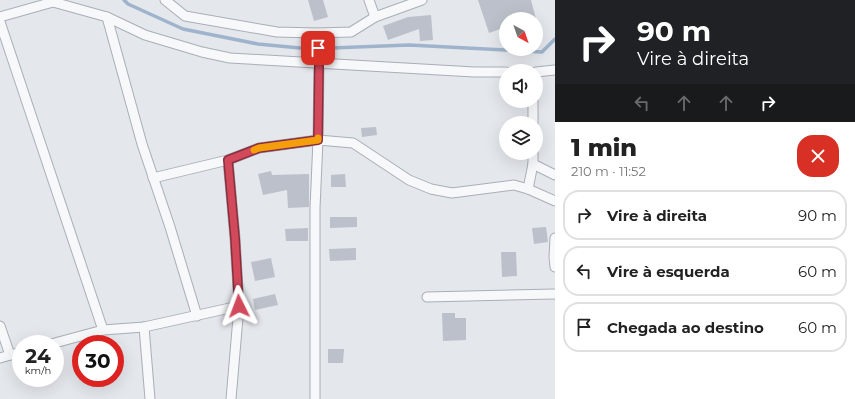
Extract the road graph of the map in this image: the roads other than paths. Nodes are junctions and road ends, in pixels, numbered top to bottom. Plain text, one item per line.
1 (165, 0) edge
2 (369, 0) edge
3 (422, 0) edge
4 (0, 17) edge
5 (107, 17) junction
6 (375, 17) junction
7 (0, 22) edge
8 (317, 33) junction
9 (319, 63) junction
10 (555, 70) edge
11 (543, 71) edge
12 (499, 72) edge
13 (318, 140) junction
14 (228, 160) junction
15 (533, 160) edge
16 (533, 164) junction
17 (555, 175) edge
18 (153, 178) junction
19 (528, 188) junction
20 (555, 201) edge
21 (555, 238) edge
22 (555, 267) edge
23 (555, 294) edge
24 (427, 296) dead end
25 (239, 306) junction
26 (196, 316) junction
27 (0, 326) edge
28 (144, 328) junction
29 (103, 330) junction
30 (64, 340) edge
31 (10, 355) joint
32 (0, 358) edge
33 (150, 399) edge
34 (231, 399) edge
35 (315, 399) edge

1 - 8 street
2 - 6 street
3 - 6 street
4 - 5 street
5 - 9 street
5 - 18 street
6 - 8 street
7 - 29 street
8 - 9 street
9 - 12 street
9 - 13 street
10 - 11 street
13 - 14 street
13 - 19 street
13 - 35 street
14 - 18 street
14 - 25 street
15 - 16 street
16 - 17 street
16 - 19 street
18 - 26 street
19 - 20 street
21 - 22 street
23 - 24 street
25 - 26 street
25 - 34 street
26 - 28 street
27 - 31 street
28 - 29 street
28 - 33 street
29 - 30 street
31 - 32 street

